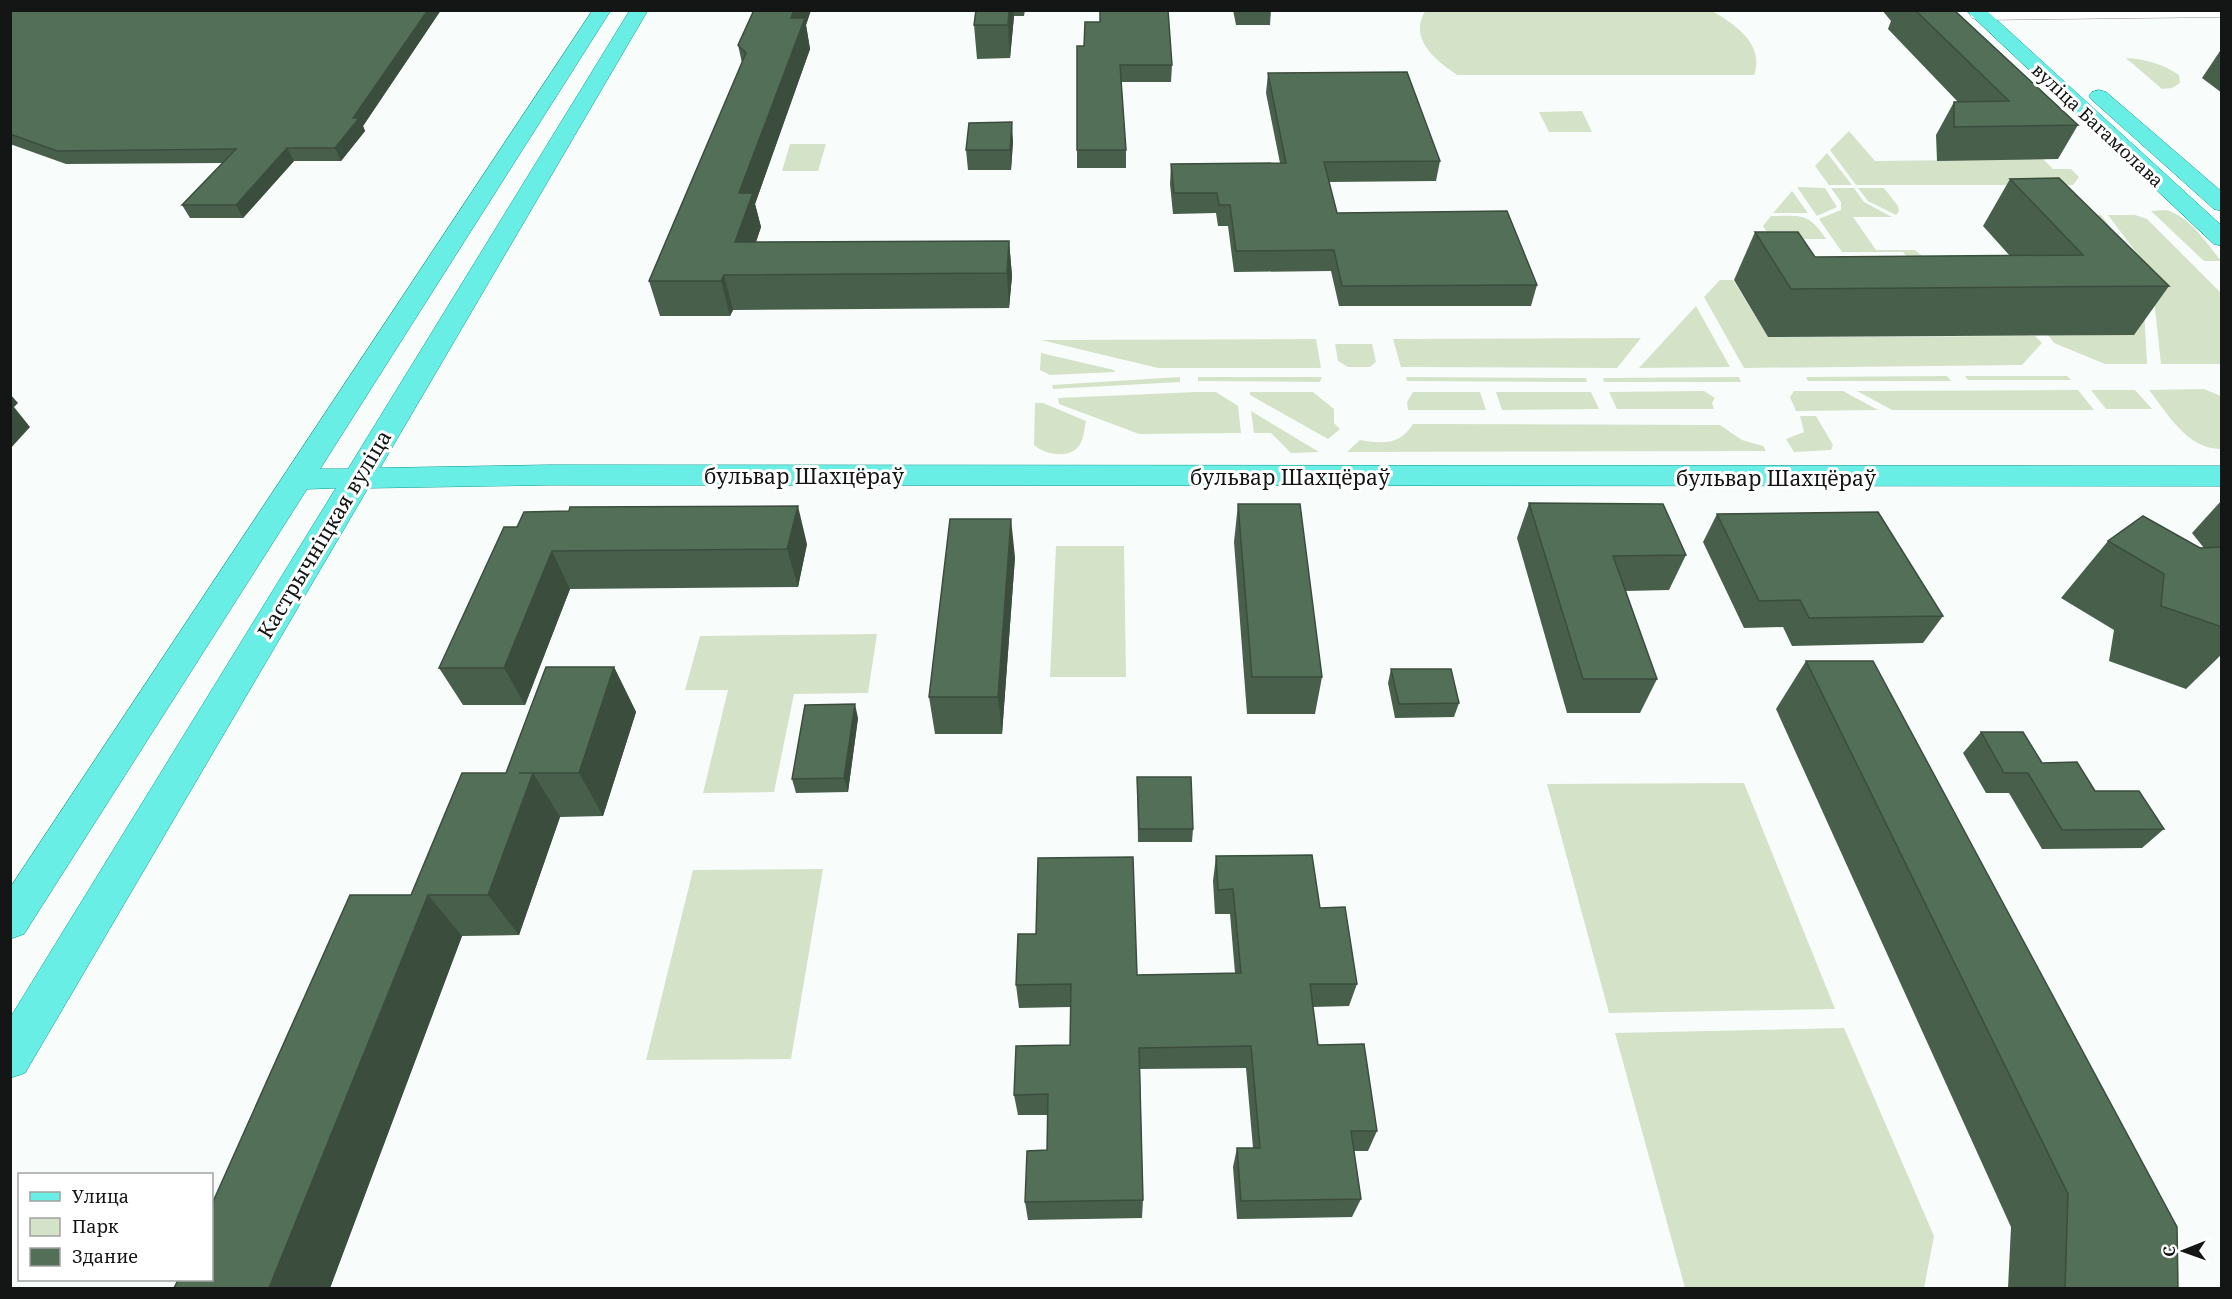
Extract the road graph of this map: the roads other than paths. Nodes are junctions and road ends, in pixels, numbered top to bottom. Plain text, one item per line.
1 (602, 10) edge
2 (639, 10) edge
3 (2004, 11) edge
4 (2222, 11) edge
5 (1977, 12) edge
6 (2067, 68) dead end
7 (2084, 83) dead end
8 (2222, 204) edge
9 (2222, 238) edge
10 (2222, 476) edge
11 (358, 477) junction
12 (298, 479) junction
13 (10, 922) edge
14 (10, 1058) edge

1 - 12 main road
2 - 11 main road, Кастрычніцкая вуліца
3 - 4 street
3 - 5 street
3 - 6 main road, вуліца Багамолава
5 - 9 main road, вуліца Багамолава
7 - 8 main road, вуліца Багамолава
10 - 11 main road, бульвар Шахцёраў
11 - 12 main road, бульвар Шахцёраў
11 - 14 main road, Кастрычніцкая вуліца
12 - 13 main road

